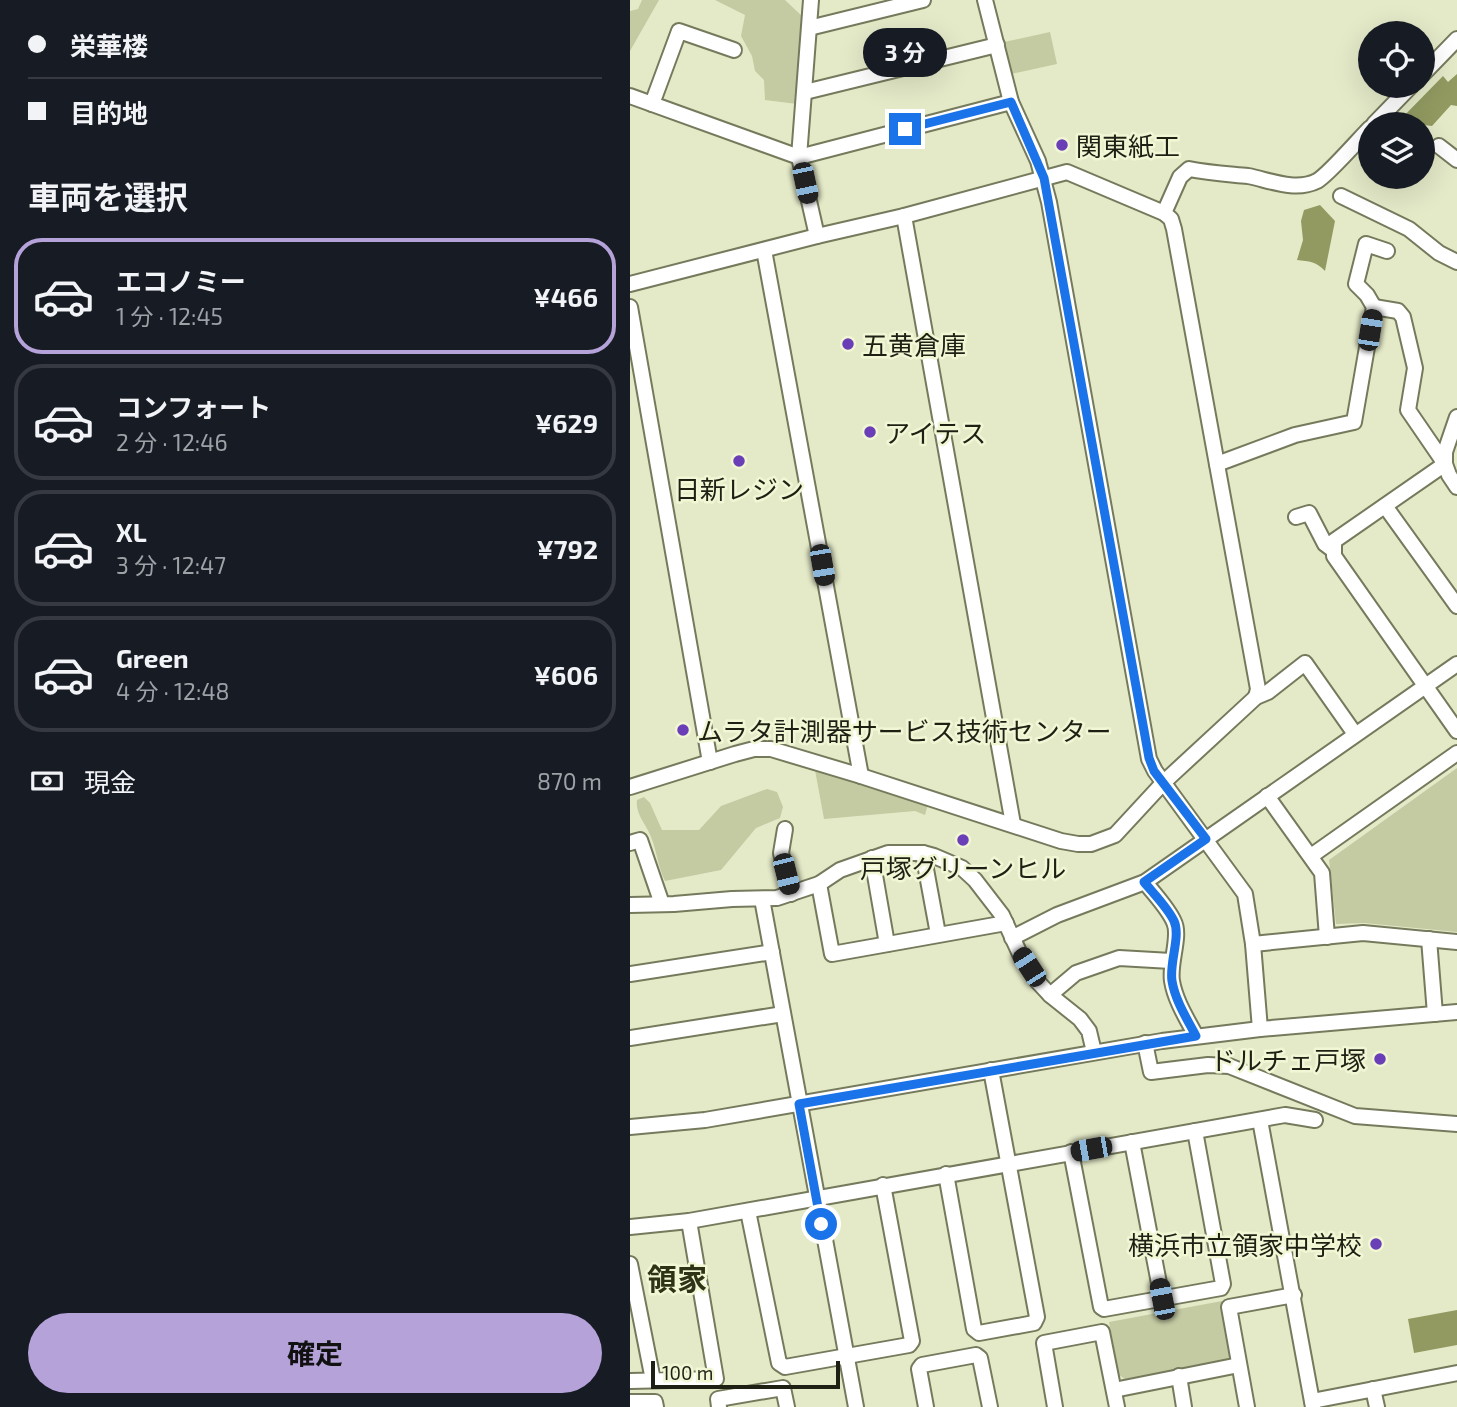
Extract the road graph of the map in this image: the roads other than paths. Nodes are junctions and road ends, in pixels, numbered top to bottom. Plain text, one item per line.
1 (811, 0) edge
2 (923, 0) edge
3 (985, 0) edge
4 (809, 28) junction
5 (1457, 39) edge
6 (997, 45) junction
7 (734, 50) dead end
8 (1435, 62) edge
9 (806, 92) junction
10 (630, 96) edge
11 (1399, 98) edge
12 (1011, 102) junction
13 (652, 104) junction
14 (1386, 112) edge
15 (1358, 140) edge
16 (1439, 146) dead end
17 (799, 157) junction
18 (1457, 160) edge
19 (1044, 178) junction
20 (1341, 196) dead end
21 (1164, 213) junction
22 (904, 216) junction
23 (817, 236) junction
24 (764, 250) junction
25 (1387, 251) dead end
26 (1457, 262) edge
27 (630, 284) edge
28 (630, 307) edge
29 (1374, 307) junction
30 (1457, 417) edge
31 (1217, 464) junction
32 (1445, 464) junction
33 (1457, 487) edge
34 (1385, 506) junction
35 (1309, 512) dead end
36 (1333, 550) junction
37 (1457, 606) edge
38 (1457, 664) edge
39 (1425, 686) junction
40 (1256, 697) junction
41 (1457, 731) edge
42 (1355, 734) junction
43 (1457, 753) edge
44 (710, 762) junction
45 (861, 776) junction
46 (1164, 782) junction
47 (630, 788) edge
48 (1267, 796) junction
49 (1013, 824) junction
50 (785, 829) dead end
51 (1206, 839) junction
52 (630, 843) edge
53 (923, 853) junction
54 (1311, 856) junction
55 (872, 858) junction
56 (1144, 882) junction
57 (820, 884) junction
58 (791, 894) junction
59 (762, 899) junction
60 (662, 904) junction
61 (630, 905) edge
62 (1006, 923) junction
63 (937, 934) junction
64 (1012, 937) junction
65 (1327, 937) junction
66 (1429, 939) junction
67 (1457, 942) edge
68 (887, 944) junction
69 (1253, 944) junction
70 (772, 951) junction
71 (1171, 961) junction
72 (630, 974) edge
73 (1050, 995) junction
74 (1457, 1013) edge
75 (783, 1014) junction
76 (1435, 1014) junction
77 (1260, 1029) junction
78 (1196, 1036) junction
79 (630, 1038) edge
80 (1145, 1044) junction
81 (1094, 1052) junction
82 (991, 1070) junction
83 (799, 1104) junction
84 (1260, 1120) junction
85 (1315, 1120) dead end
86 (1457, 1124) edge
87 (630, 1127) edge
88 (1195, 1131) junction
89 (1132, 1142) junction
90 (1071, 1153) junction
91 (1009, 1163) junction
92 (946, 1174) junction
93 (883, 1185) junction
94 (816, 1197) junction
95 (748, 1211) junction
96 (689, 1221) junction
97 (630, 1227) edge
98 (630, 1264) edge
99 (1294, 1295) junction
100 (1162, 1299) junction
101 (847, 1357) junction
102 (1240, 1365) junction
103 (1457, 1373) edge
104 (1179, 1376) junction
105 (653, 1380) junction
106 (630, 1381) edge
107 (1373, 1389) junction
108 (1114, 1390) junction
109 (630, 1402) edge
110 (1312, 1404) edge
111 (656, 1407) edge
112 (719, 1407) edge
113 (786, 1407) edge
114 (856, 1407) edge
115 (926, 1407) edge
116 (990, 1407) edge
117 (1055, 1407) edge
118 (1118, 1407) edge
119 (1184, 1407) edge
120 (1247, 1407) edge
121 (1377, 1407) edge

1 - 4 street
2 - 4 street
3 - 6 street
4 - 9 street
5 - 8 street
6 - 9 street
6 - 12 street
7 - 13 street
9 - 17 street
10 - 13 street
11 - 14 street
12 - 17 street
12 - 19 street
13 - 17 street
15 - 21 street
16 - 18 street
17 - 23 street
19 - 21 street
19 - 22 street
19 - 46 street
20 - 26 street
21 - 31 street
22 - 23 street
22 - 49 street
23 - 24 street
24 - 27 street
24 - 45 street
25 - 29 street
28 - 44 street
29 - 31 street
29 - 32 street
30 - 32 street
31 - 40 street
32 - 33 street
32 - 34 street
34 - 36 street
34 - 37 street
35 - 36 street
36 - 39 street
38 - 39 street
39 - 41 street
39 - 42 street
40 - 42 street
40 - 46 street
42 - 48 street
43 - 54 street
44 - 45 street
44 - 47 street
45 - 49 street
46 - 49 street
46 - 51 street
48 - 51 street
48 - 54 street
50 - 58 street
51 - 56 street
51 - 69 street
52 - 60 street
53 - 55 street
53 - 62 street
53 - 63 street
54 - 65 street
55 - 57 street
55 - 68 street
56 - 64 street
56 - 71 street
57 - 58 street
57 - 68 street
58 - 59 street
59 - 60 street
59 - 70 street
60 - 61 street
62 - 63 street
62 - 64 street
63 - 68 street
64 - 73 street
65 - 66 street
65 - 69 street
66 - 67 street
66 - 76 street
69 - 77 street
70 - 72 street
70 - 75 street
71 - 73 street
71 - 78 street
73 - 81 street
74 - 76 street
75 - 79 street
75 - 83 street
76 - 77 street
77 - 78 street
78 - 80 street
80 - 81 street
80 - 86 street
81 - 82 street
82 - 83 street
82 - 91 street
83 - 87 street
83 - 94 street
84 - 85 street
84 - 88 street
84 - 99 street
88 - 89 street
88 - 100 street
89 - 90 street
89 - 100 street
90 - 91 street
90 - 100 street
91 - 92 street
91 - 92 street
92 - 93 street
93 - 94 street
93 - 101 street
94 - 95 street
94 - 101 street
95 - 96 street
95 - 101 street
96 - 97 street
96 - 105 street
98 - 105 street
99 - 102 street
99 - 110 street
101 - 114 street
102 - 104 street
102 - 120 street
103 - 107 street
104 - 108 street
104 - 119 street
105 - 106 street
107 - 110 street
107 - 121 street
108 - 117 street
108 - 118 street
109 - 111 street
112 - 113 street
115 - 116 street

